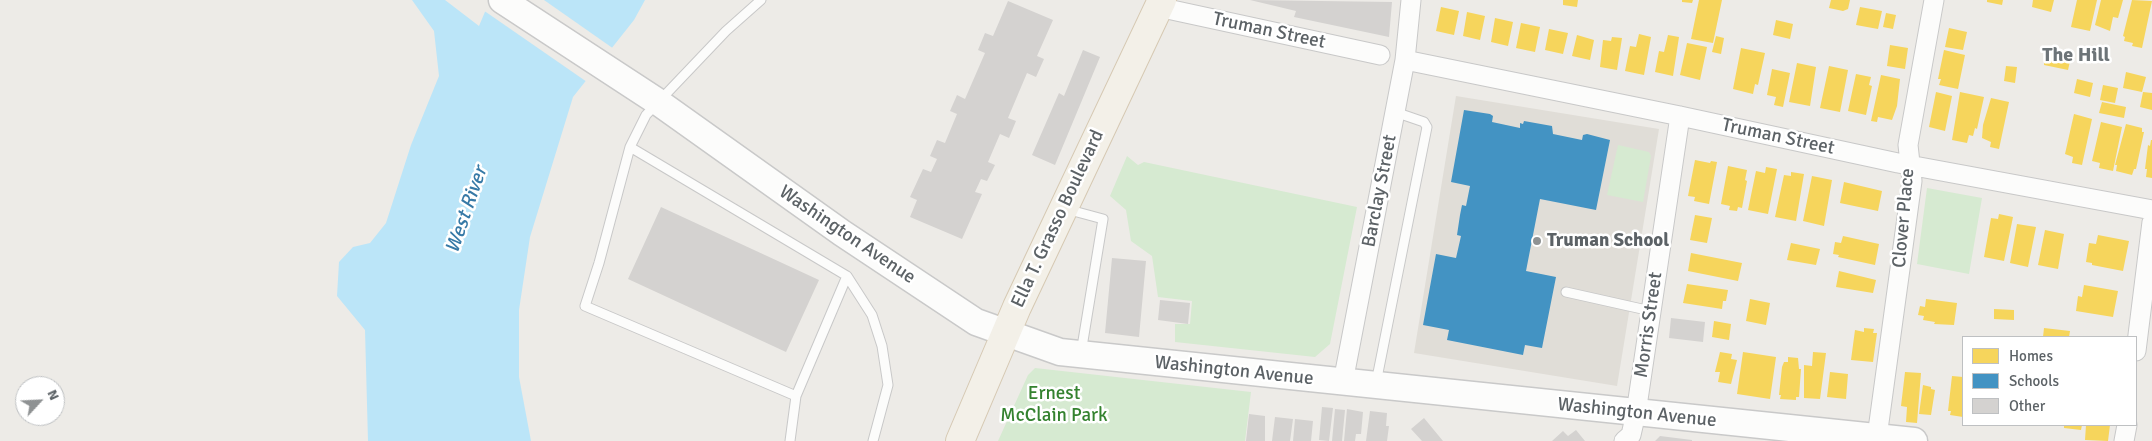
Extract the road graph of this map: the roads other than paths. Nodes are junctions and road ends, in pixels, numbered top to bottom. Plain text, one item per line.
1 (502, 0) edge
2 (761, 0) edge
3 (1411, 0) edge
4 (1934, 0) edge
5 (1160, 4) edge
6 (1380, 55) dead end
7 (1405, 60) junction
8 (658, 102) junction
9 (1395, 112) junction
10 (1680, 116) junction
11 (630, 147) junction
12 (1911, 166) junction
13 (1063, 208) junction
14 (2152, 210) edge
15 (2152, 222) edge
16 (847, 276) junction
17 (1566, 292) dead end
18 (1651, 311) junction
19 (1006, 333) junction
20 (2137, 343) edge
21 (1081, 356) junction
22 (1343, 382) junction
23 (1375, 385) junction
24 (796, 396) junction
25 (1636, 413) junction
26 (2126, 426) edge
27 (1866, 438) edge
28 (790, 441) edge
29 (873, 441) edge
30 (960, 441) edge
31 (1624, 441) edge
32 (1914, 441) edge
33 (2124, 441) edge

1 - 8 main road, Washington Avenue
2 - 8 lane
3 - 7 street, Barclay Street
4 - 12 street, Clover Place
5 - 6 street, Truman Street
5 - 13 main road, Ella T. Grasso Boulevard
7 - 9 street, Barclay Street
7 - 10 street, Truman Street
8 - 11 lane
8 - 19 main road, Washington Avenue
9 - 22 street, Barclay Street
9 - 23 lane
10 - 12 street, Truman Street
10 - 18 street, Morris Street
11 - 16 lane
11 - 24 lane
12 - 14 street, Truman Street
12 - 27 street, Clover Place
13 - 19 main road, Ella T. Grasso Boulevard
13 - 21 lane
15 - 20 street
16 - 24 lane
16 - 29 lane
17 - 18 lane
18 - 25 street, Morris Street
19 - 21 main road, Washington Avenue
19 - 30 main road, Ella T. Grasso Boulevard
21 - 22 main road, Washington Avenue
22 - 23 main road, Washington Avenue
23 - 25 main road, Washington Avenue
24 - 28 lane
25 - 27 main road, Washington Avenue
25 - 31 street, Morris Street
26 - 33 street
27 - 32 main road, Washington Avenue

